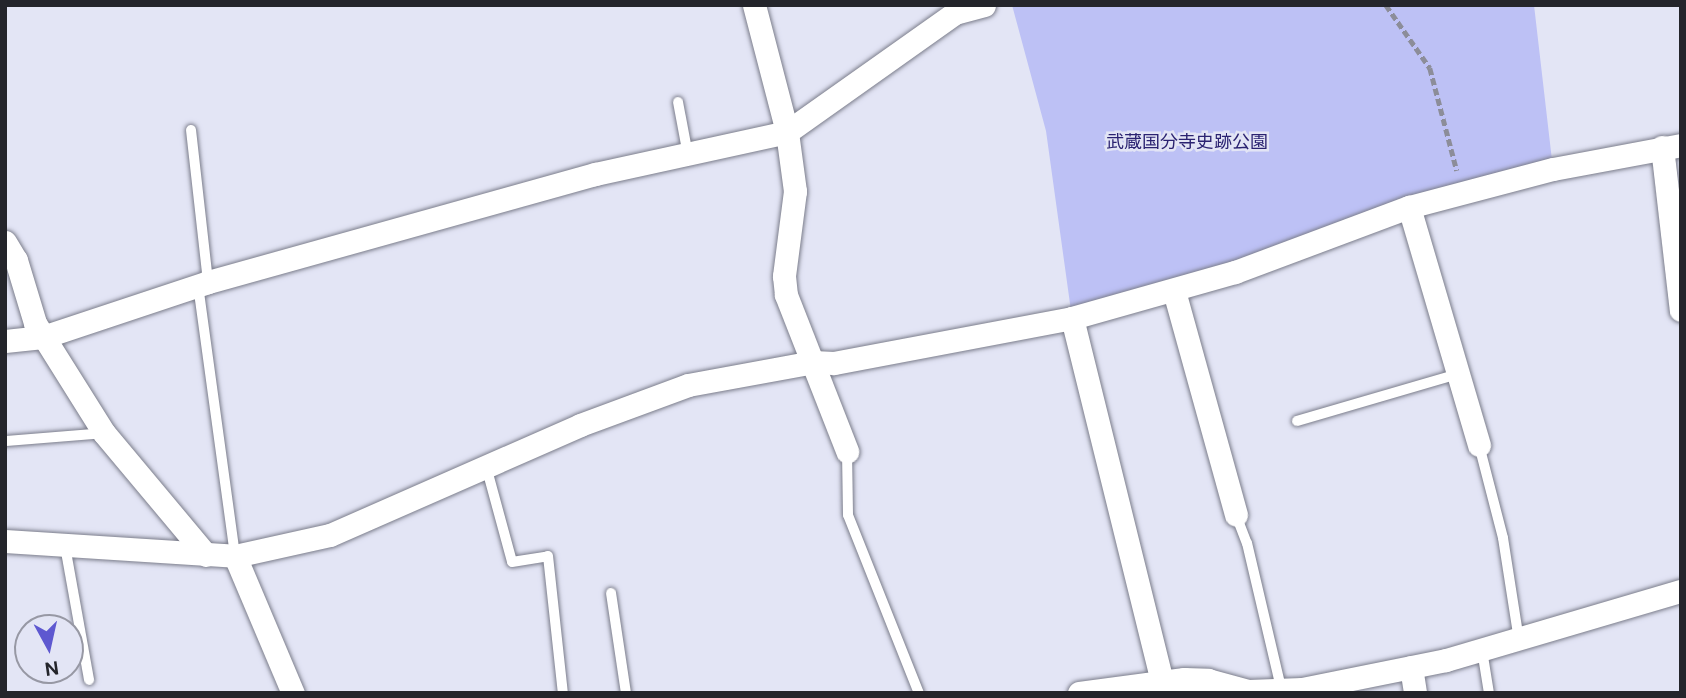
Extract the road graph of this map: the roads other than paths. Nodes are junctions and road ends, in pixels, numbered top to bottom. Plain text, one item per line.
1 (754, 5) edge
2 (984, 5) edge
3 (678, 102) dead end
4 (191, 130) dead end
5 (786, 132) junction
6 (1672, 146) edge
7 (688, 155) junction
8 (1409, 207) junction
9 (5, 242) edge
10 (203, 284) junction
11 (1174, 290) junction
12 (1681, 310) edge
13 (1072, 318) junction
14 (43, 337) junction
15 (5, 341) edge
16 (813, 362) junction
17 (1458, 374) junction
18 (1297, 421) dead end
19 (104, 433) junction
20 (5, 441) edge
21 (1479, 445) joint
22 (847, 451) joint
23 (486, 466) junction
24 (1236, 516) joint
25 (5, 541) edge
26 (65, 546) junction
27 (206, 555) junction
28 (235, 556) junction
29 (1681, 591) edge
30 (611, 593) dead end
31 (1519, 640) junction
32 (1482, 650) junction
33 (1411, 667) junction
34 (89, 680) dead end
35 (1161, 681) junction
36 (1231, 689) edge
37 (1282, 692) edge
38 (293, 693) edge
39 (563, 693) edge
40 (626, 693) edge
41 (919, 693) edge
42 (1079, 693) edge
43 (1415, 693) edge
44 (1489, 693) edge

1 - 5 street
2 - 5 street
3 - 7 lane
4 - 10 lane
5 - 7 street
5 - 16 street
6 - 8 street
6 - 12 street
7 - 10 street
8 - 11 street
8 - 17 street
9 - 14 street
10 - 14 street
10 - 28 lane
11 - 13 street
11 - 24 street
13 - 16 street
13 - 35 street
14 - 15 street
14 - 19 street
16 - 22 street
16 - 23 street
17 - 18 lane
17 - 21 street
19 - 20 lane
19 - 27 street
21 - 31 lane
22 - 41 lane
23 - 28 street
23 - 39 lane
24 - 37 lane
25 - 26 street
26 - 27 street
26 - 34 lane
27 - 28 street
28 - 38 street
29 - 31 street
30 - 40 lane
31 - 32 street
32 - 33 street
32 - 44 lane
33 - 37 street
33 - 43 street
35 - 36 street
35 - 42 street
36 - 37 street

